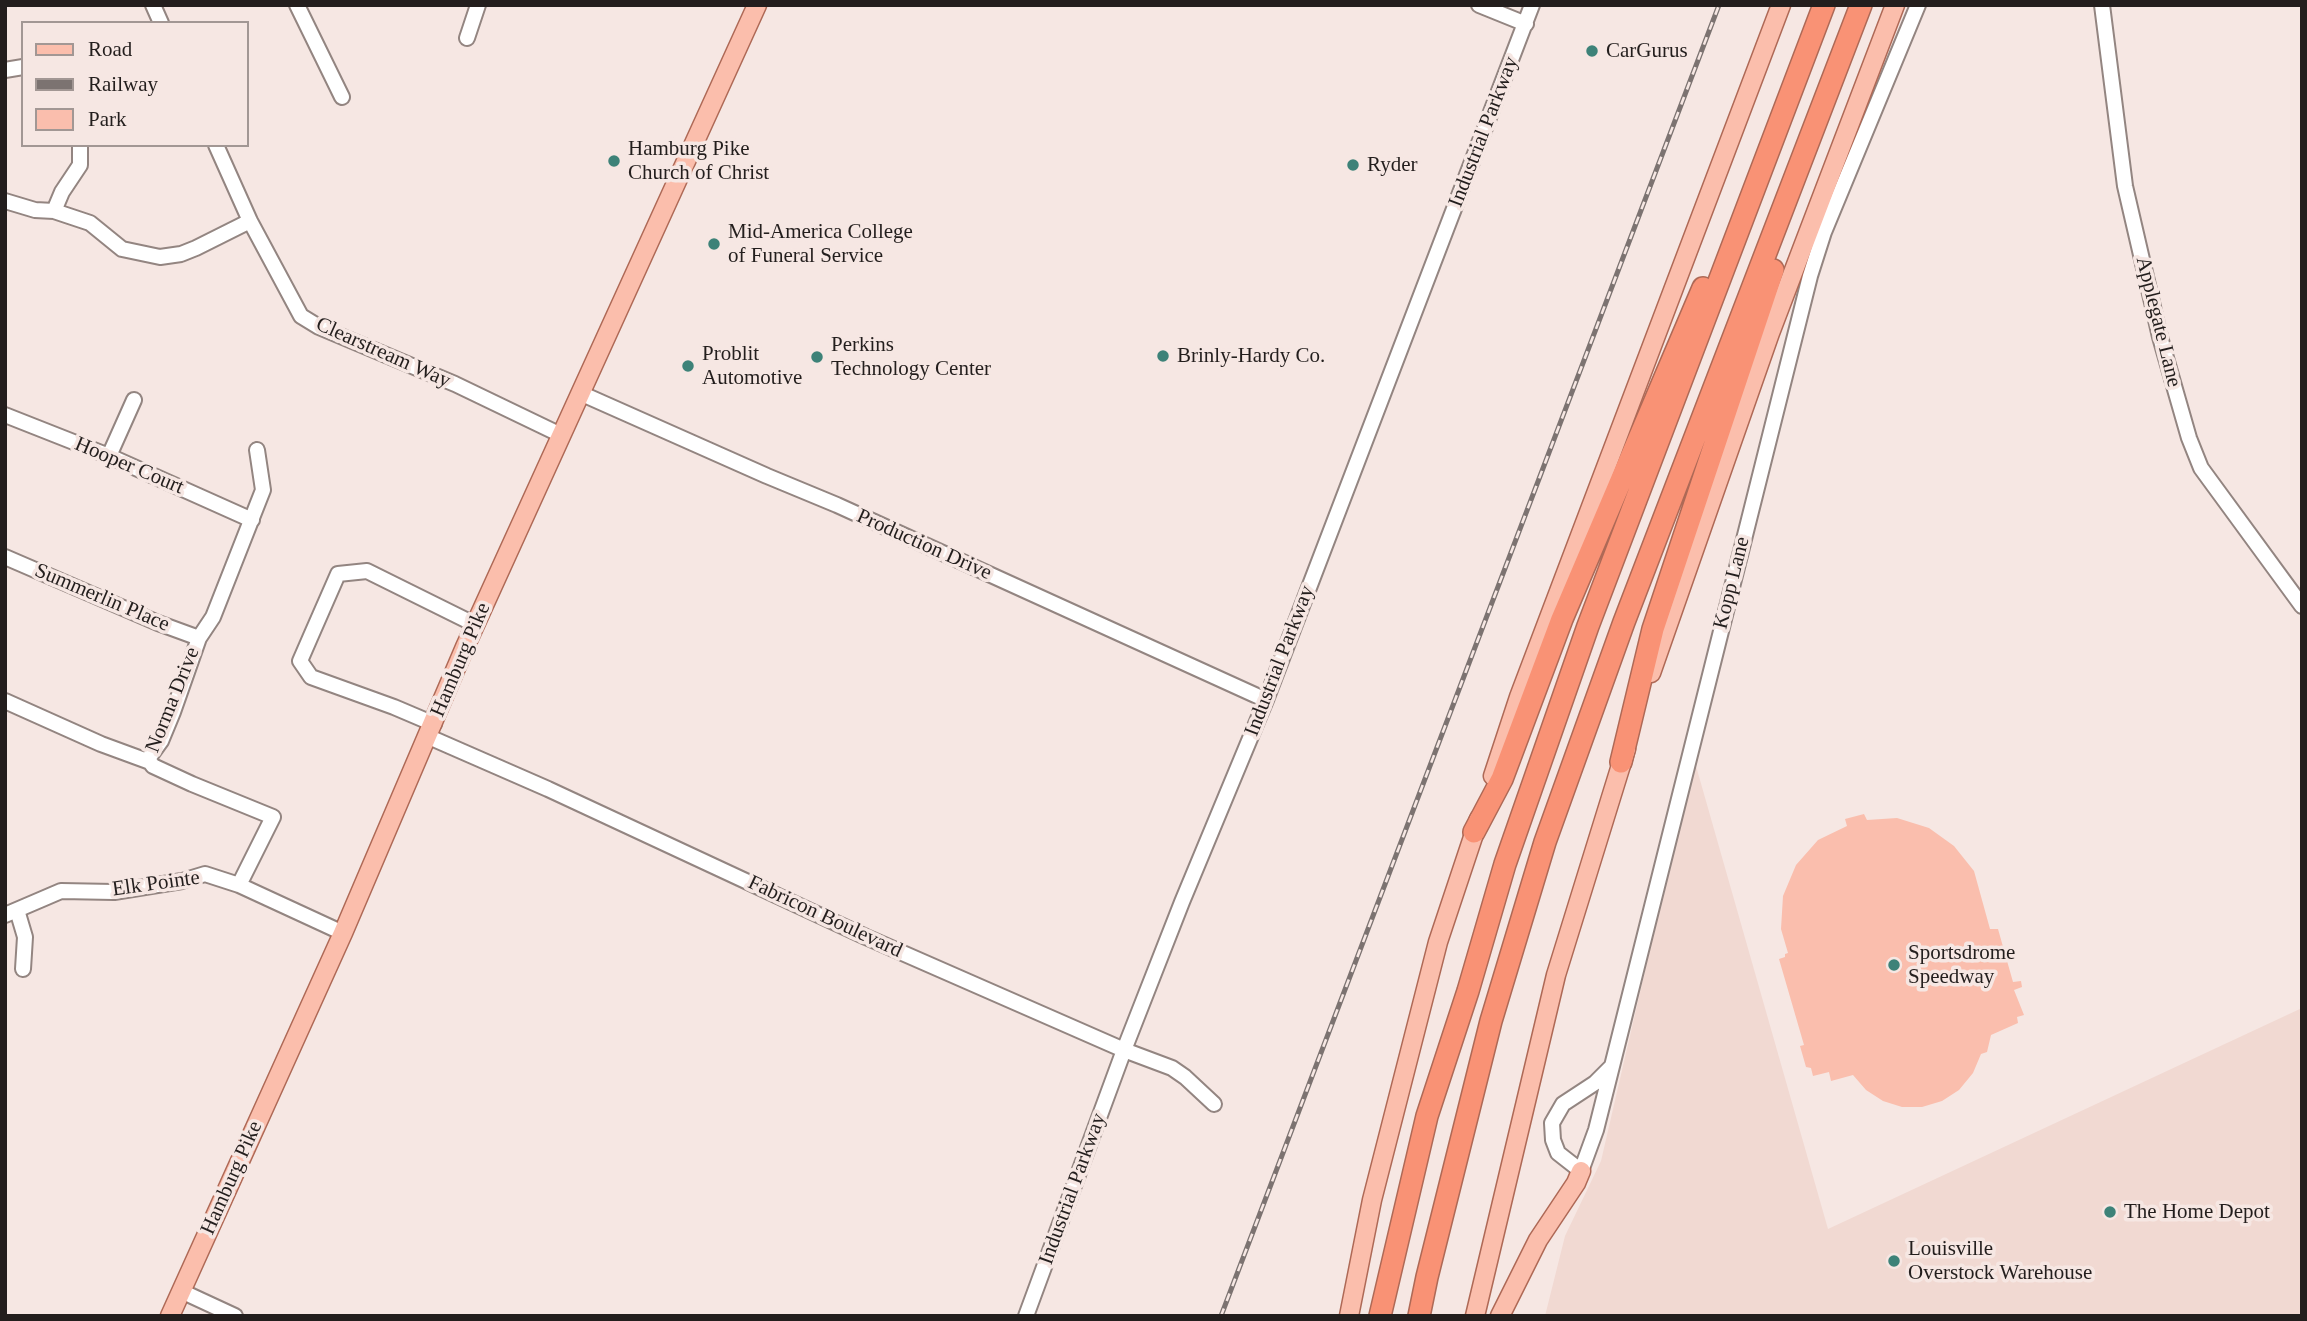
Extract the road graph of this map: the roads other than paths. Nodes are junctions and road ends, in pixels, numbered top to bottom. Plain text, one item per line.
1 (153, 5) edge
2 (297, 5) edge
3 (478, 5) edge
4 (757, 5) edge
5 (1479, 5) edge
6 (1532, 5) edge
7 (1781, 5) edge
8 (1824, 5) edge
9 (1861, 5) edge
10 (1895, 5) edge
11 (1918, 5) edge
12 (2102, 5) edge
13 (161, 21) edge
14 (1526, 24) junction
15 (467, 38) dead end
16 (342, 97) dead end
17 (80, 147) edge
18 (217, 147) edge
19 (5, 201) edge
20 (54, 211) junction
21 (250, 221) junction
22 (1774, 231) junction
23 (1730, 253) junction
24 (580, 393) junction
25 (134, 400) dead end
26 (5, 415) edge
27 (561, 435) junction
28 (257, 450) dead end
29 (109, 456) junction
30 (252, 520) junction
31 (5, 557) edge
32 (2302, 606) edge
33 (476, 625) junction
34 (199, 638) junction
35 (1266, 700) junction
36 (5, 701) edge
37 (431, 731) junction
38 (150, 762) junction
39 (1621, 762) junction
40 (1474, 832) junction
41 (239, 885) junction
42 (11, 913) edge
43 (343, 933) junction
44 (23, 969) dead end
45 (1124, 1050) junction
46 (1611, 1067) junction
47 (1214, 1104) dead end
48 (1581, 1171) junction
49 (181, 1292) junction
50 (170, 1316) edge
51 (235, 1316) edge
52 (1026, 1316) edge
53 (1349, 1316) edge
54 (1380, 1316) edge
55 (1419, 1316) edge
56 (1475, 1316) edge
57 (1500, 1316) edge

1 - 13 street
2 - 16 street
3 - 15 street
4 - 24 main road, Hamburg Pike
5 - 14 street
6 - 14 street, Industrial Parkway
7 - 40 main road
8 - 23 highway
9 - 22 highway
10 - 39 main road
11 - 46 street, Kopp Lane
12 - 32 street, Applegate Lane
14 - 35 street, Industrial Parkway
17 - 20 street
18 - 21 street, Clearstream Way
19 - 20 street
20 - 21 street
21 - 27 street, Clearstream Way
22 - 39 highway
22 - 55 highway
23 - 40 highway
23 - 54 highway
24 - 27 main road, Hamburg Pike
24 - 35 street, Production Drive
25 - 29 street
26 - 29 street, Hooper Court
27 - 33 main road, Hamburg Pike
28 - 30 street, Norma Drive
29 - 30 street, Hooper Court
30 - 34 street, Norma Drive
31 - 34 street, Summerlin Place
33 - 37 main road, Hamburg Pike
33 - 37 street, Fabricon Boulevard
34 - 38 street, Norma Drive
35 - 45 street, Industrial Parkway
36 - 38 street
37 - 43 main road, Hamburg Pike
37 - 45 street, Fabricon Boulevard
38 - 41 street, Norma Drive
39 - 56 main road
40 - 53 main road
41 - 42 street, Elk Pointe
41 - 43 street, Elk Pointe
42 - 44 street
43 - 49 main road, Hamburg Pike
45 - 47 street, Fabricon Boulevard
45 - 52 street, Industrial Parkway
46 - 48 street, Kopp Lane
46 - 48 street
48 - 57 main road
49 - 50 main road, Hamburg Pike
49 - 51 street

